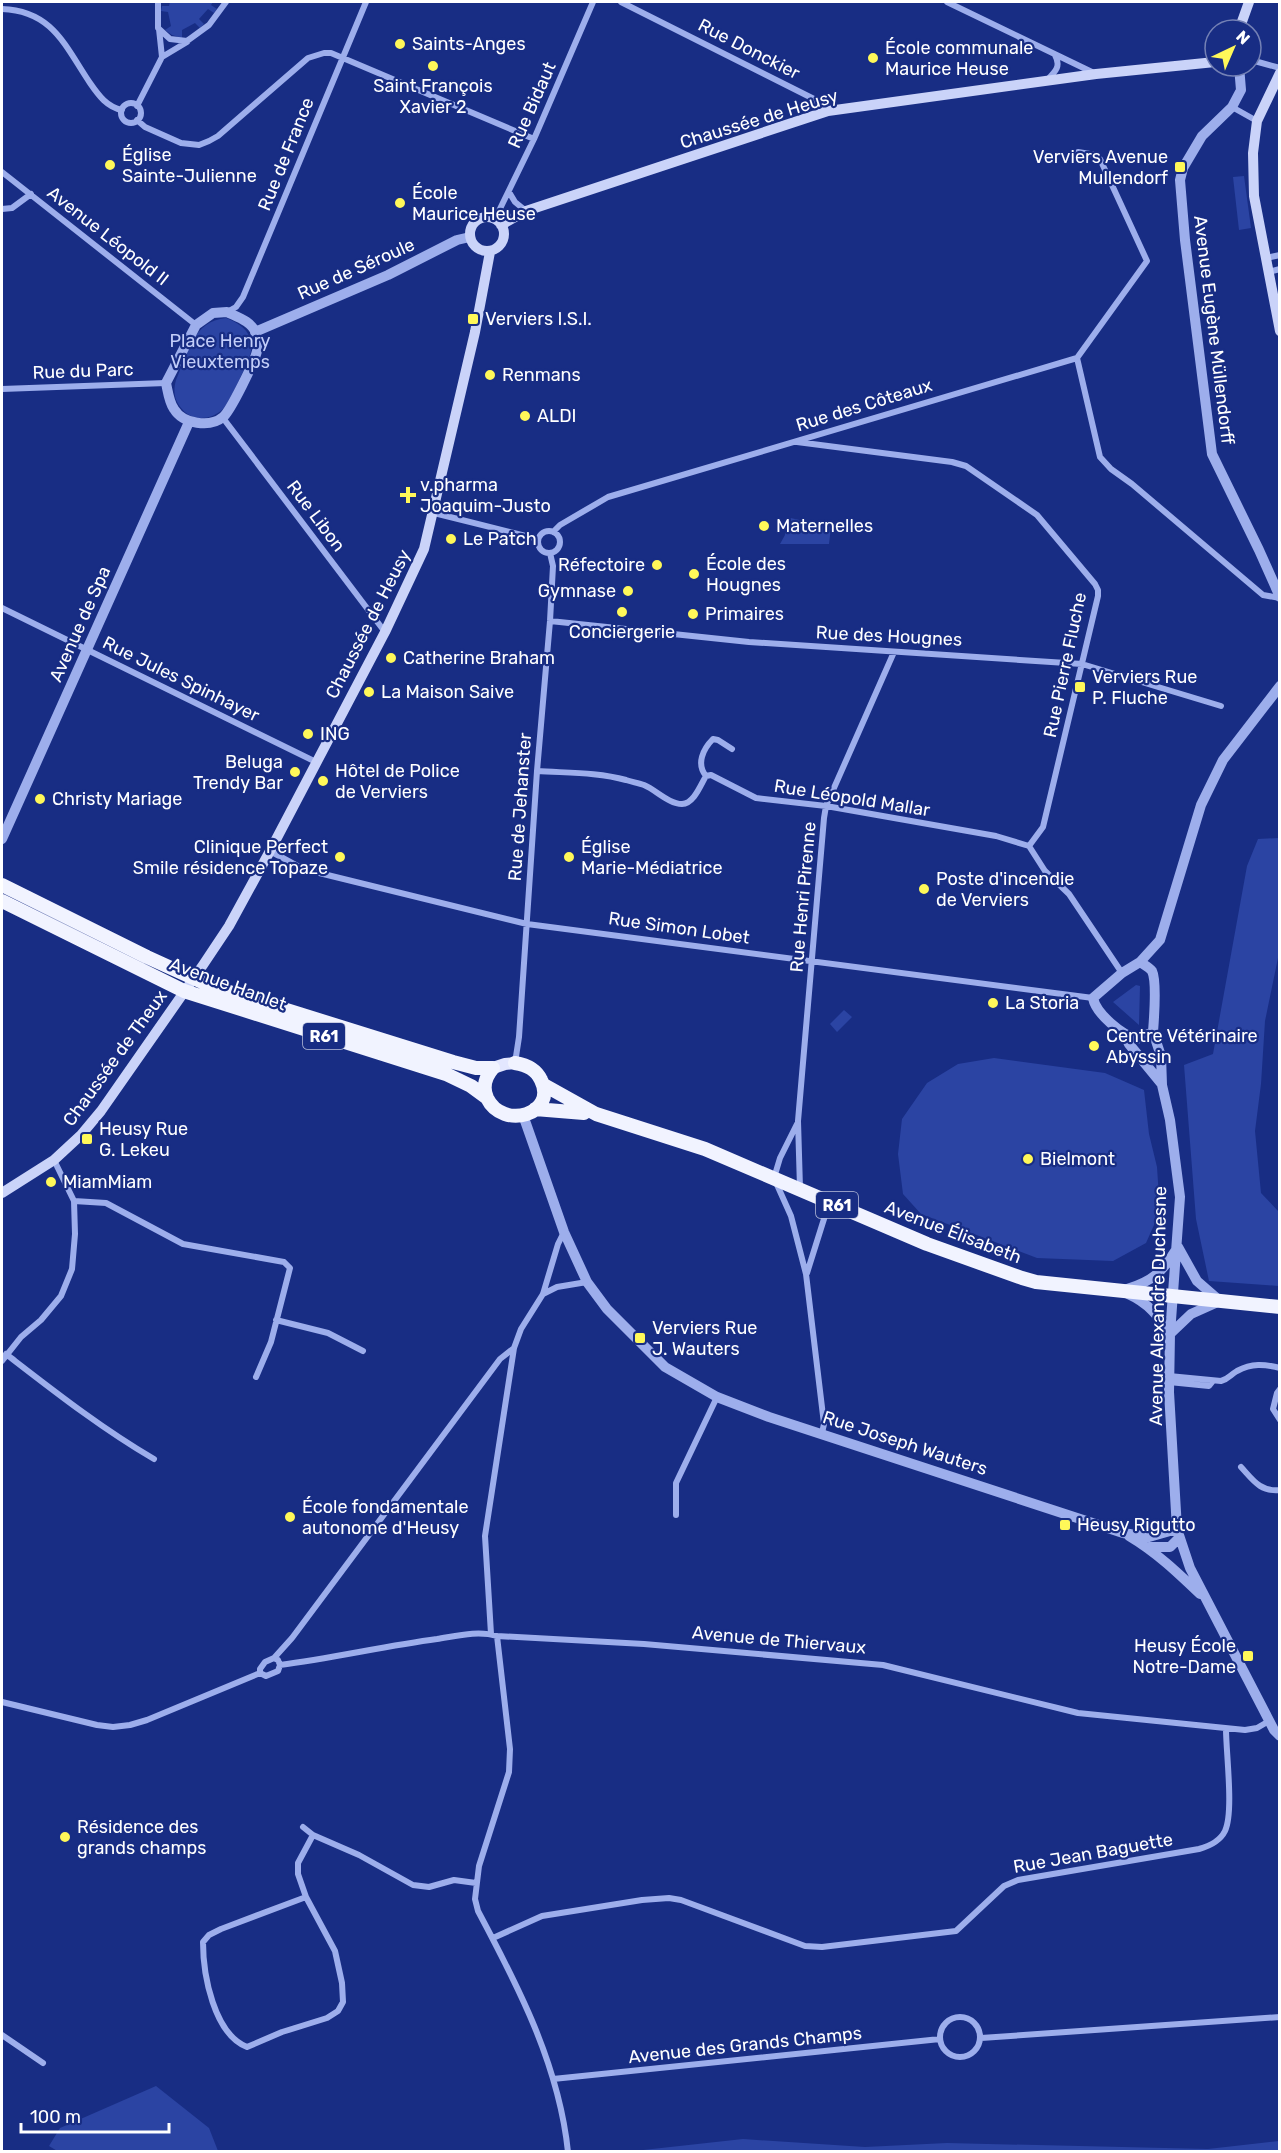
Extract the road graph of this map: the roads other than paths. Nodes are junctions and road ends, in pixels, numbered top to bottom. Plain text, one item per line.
1 (158, 2) edge
2 (226, 2) edge
3 (366, 2) edge
4 (593, 2) edge
5 (621, 2) edge
6 (946, 2) edge
7 (1249, 2) edge
8 (2, 9) edge
9 (1243, 18) edge
10 (158, 28) junction
11 (187, 41) junction
12 (1055, 55) junction
13 (162, 57) junction
14 (342, 58) junction
15 (1203, 63) edge
16 (1263, 63) edge
17 (1280, 68) edge
18 (1280, 73) edge
19 (1096, 74) junction
20 (1240, 78) edge
21 (1046, 80) junction
22 (137, 106) junction
23 (1232, 107) junction
24 (122, 110) junction
25 (828, 111) junction
26 (137, 120) junction
27 (1257, 121) junction
28 (534, 139) junction
29 (1078, 152) dead end
30 (2, 172) edge
31 (509, 192) junction
32 (31, 194) junction
33 (2, 209) edge
34 (526, 211) junction
35 (498, 222) junction
36 (470, 237) junction
37 (490, 252) junction
38 (1280, 255) edge
39 (1266, 258) junction
40 (1274, 271) edge
41 (227, 312) junction
42 (196, 325) junction
43 (1280, 331) edge
44 (255, 332) junction
45 (1077, 358) junction
46 (166, 383) junction
47 (2, 389) edge
48 (223, 418) junction
49 (189, 422) junction
50 (793, 442) junction
51 (434, 513) junction
52 (553, 532) junction
53 (538, 539) junction
54 (550, 553) junction
55 (1280, 598) edge
56 (2, 608) edge
57 (550, 621) junction
58 (385, 632) junction
59 (86, 650) junction
60 (894, 652) junction
61 (1082, 664) junction
62 (1280, 686) edge
63 (1221, 706) dead end
64 (732, 749) dead end
65 (316, 762) junction
66 (537, 771) junction
67 (706, 776) junction
68 (826, 806) junction
69 (2, 839) edge
70 (1029, 846) junction
71 (270, 851) junction
72 (2, 885) edge
73 (2, 901) edge
74 (527, 924) junction
75 (812, 961) junction
76 (1140, 962) junction
77 (1122, 973) junction
78 (193, 979) junction
79 (184, 991) junction
80 (1093, 998) junction
81 (1153, 1032) junction
82 (1125, 1036) junction
83 (515, 1063) junction
84 (494, 1068) junction
85 (544, 1085) junction
86 (1162, 1085) junction
87 (486, 1097) junction
88 (529, 1112) junction
89 (596, 1114) junction
90 (798, 1121) junction
91 (54, 1160) junction
92 (774, 1178) junction
93 (800, 1189) junction
94 (2, 1193) edge
95 (74, 1201) junction
96 (830, 1202) junction
97 (564, 1232) junction
98 (1178, 1247) junction
99 (807, 1274) junction
100 (587, 1282) junction
101 (1121, 1292) junction
102 (543, 1294) junction
103 (1174, 1296) junction
104 (1220, 1301) junction
105 (1280, 1307) edge
106 (276, 1320) junction
107 (1170, 1334) junction
108 (514, 1348) junction
109 (363, 1351) dead end
110 (6, 1354) junction
111 (2, 1361) edge
112 (1280, 1368) edge
113 (256, 1377) dead end
114 (1169, 1379) junction
115 (1280, 1389) edge
116 (717, 1396) junction
117 (1280, 1420) edge
118 (822, 1433) junction
119 (154, 1460) dead end
120 (1241, 1467) dead end
121 (1280, 1490) edge
122 (676, 1515) dead end
123 (1123, 1533) junction
124 (1178, 1534) junction
125 (1149, 1547) junction
126 (1205, 1599) junction
127 (494, 1635) junction
128 (274, 1658) junction
129 (280, 1665) junction
130 (261, 1673) junction
131 (2, 1702) edge
132 (1269, 1721) junction
133 (1226, 1729) junction
134 (1280, 1736) edge
135 (303, 1827) dead end
136 (313, 1835) junction
137 (476, 1883) junction
138 (306, 1897) junction
139 (493, 1938) junction
140 (1280, 2017) edge
141 (2, 2035) edge
142 (981, 2038) junction
143 (940, 2039) junction
144 (43, 2063) dead end
145 (553, 2079) junction
146 (568, 2151) edge

1 - 10 street
2 - 11 street
3 - 14 street, Rue de France
4 - 28 street, Rue Bidaut
5 - 25 street, Rue Donckier
6 - 12 street
7 - 9 main road
8 - 24 street
10 - 11 street
10 - 13 street
11 - 13 street
12 - 19 street
12 - 21 street
13 - 22 street
14 - 26 street
14 - 28 street
14 - 41 street, Rue de France
15 - 19 main road, Chaussée de Heusy
16 - 17 street
18 - 27 main road
19 - 21 main road, Chaussée de Heusy
20 - 23 street, Avenue Eugène Müllendorff
21 - 25 main road, Chaussée de Heusy
22 - 24 street
22 - 26 street
23 - 27 street
23 - 55 street, Avenue Eugène Müllendorff
24 - 26 street
25 - 34 main road, Chaussée de Heusy
27 - 39 main road
28 - 31 street, Rue Bidaut
29 - 45 street
30 - 32 street, Avenue Léopold II
31 - 34 street
31 - 35 street, Rue Bidaut
32 - 33 street
32 - 42 street, Avenue Léopold II
34 - 35 main road, Chaussée de Heusy
35 - 36 main road
35 - 37 main road
36 - 37 main road
36 - 44 street, Rue de Séroule
37 - 51 main road, Chaussée de Heusy
38 - 39 street
39 - 40 main road
40 - 43 main road
41 - 42 street
41 - 44 street
42 - 46 street
44 - 48 street
45 - 50 street, Rue des Côteaux
45 - 55 street
46 - 47 street, Rue du Parc
46 - 49 street
48 - 49 street
48 - 58 street, Rue Libon
49 - 59 street, Avenue de Spa
50 - 52 street, Rue des Côteaux
50 - 61 street, Rue Pierre Fluche
51 - 53 street
51 - 58 main road, Chaussée de Heusy
52 - 53 street
52 - 54 street, Rue de Jehanster
53 - 54 street
54 - 57 street, Rue de Jehanster
56 - 59 street, Rue Jules Spinhayer
57 - 60 street, Rue des Hougnes
57 - 66 street, Rue de Jehanster
58 - 65 main road, Chaussée de Heusy
59 - 65 street, Rue Jules Spinhayer
59 - 69 street, Avenue de Spa
60 - 61 street, Rue des Hougnes
60 - 68 street, Rue Henri Pirenne
61 - 63 street, Rue des Hougnes
61 - 70 street, Rue Pierre Fluche
62 - 76 street
64 - 67 street
65 - 71 main road, Chaussée de Heusy
66 - 67 street
66 - 74 street, Rue de Jehanster
67 - 68 street, Rue Léopold Mallar
68 - 70 street, Rue Léopold Mallar
68 - 75 street, Rue Henri Pirenne
70 - 77 street
71 - 74 street, Rue Simon Lobet
71 - 78 main road, Chaussée de Heusy
72 - 78 highway, Avenue Hanlet / R61
73 - 79 highway, Avenue Hanlet / R61
74 - 75 street, Rue Simon Lobet
74 - 83 street, Rue de Jehanster
75 - 80 street, Rue Simon Lobet
75 - 90 street, Rue Henri Pirenne
76 - 77 street
76 - 81 street, Avenue Alexandre Duchesne
77 - 80 street
78 - 79 main road, Chaussée de Theux
78 - 84 highway, R61
79 - 87 highway, Avenue Hanlet / R61
79 - 91 main road, Chaussée de Theux
80 - 82 street, Avenue Alexandre Duchesne
81 - 82 street
81 - 86 street, Avenue Alexandre Duchesne
82 - 86 street, Avenue Alexandre Duchesne
83 - 84 main road, R61
83 - 85 highway, R61
84 - 87 highway
85 - 88 highway
85 - 89 highway, Avenue Élisabeth / R61
86 - 98 street, Avenue Alexandre Duchesne
87 - 88 highway, R61
88 - 89 highway, Avenue Élisabeth / R61
88 - 97 street, Rue Joseph Wauters
89 - 92 highway, Avenue Élisabeth / R61
90 - 92 street, Rue Henri Pirenne
90 - 93 street, Rue Henri Pirenne
91 - 94 main road, Chaussée de Theux
91 - 95 street
92 - 93 highway, Avenue Élisabeth / R61
92 - 99 street
93 - 96 highway, Avenue Élisabeth / R61
95 - 106 street
95 - 110 street
96 - 99 street
96 - 101 highway, Avenue Élisabeth / R61
97 - 100 street, Rue Joseph Wauters
97 - 102 street
98 - 101 street
98 - 103 street, Avenue Alexandre Duchesne
98 - 104 street
99 - 118 street
100 - 102 street
100 - 116 street, Rue Joseph Wauters
101 - 103 highway, Avenue Élisabeth / R61
101 - 107 street
102 - 108 street
103 - 104 highway, Avenue Élisabeth / R61
103 - 107 street, Avenue Alexandre Duchesne
104 - 105 highway, Avenue Élisabeth / R61
104 - 107 street
106 - 109 street
106 - 113 street
107 - 114 street, Avenue Alexandre Duchesne
108 - 127 street
108 - 128 street, Avenue de Thiervaux
110 - 111 street
110 - 119 street
112 - 114 street
114 - 124 street, Avenue Alexandre Duchesne
115 - 117 street
116 - 118 street, Rue Joseph Wauters
116 - 122 street
118 - 123 street, Rue Joseph Wauters
120 - 121 street
123 - 124 street
123 - 125 street
124 - 125 street
124 - 126 street, Avenue Alexandre Duchesne
125 - 126 street
126 - 132 street, Avenue Alexandre Duchesne
127 - 129 street, Avenue de Thiervaux
127 - 133 street, Avenue de Thiervaux
127 - 137 street
128 - 129 street
128 - 130 street, Avenue de Thiervaux
129 - 130 street, Avenue de Thiervaux
130 - 131 street, Avenue de Thiervaux
132 - 133 street, Avenue de Thiervaux
132 - 134 street, Avenue Alexandre Duchesne
133 - 139 street, Rue Jean Baguette
135 - 136 street
136 - 137 street
136 - 138 street
137 - 139 street
138 - 138 street
139 - 145 street
140 - 142 street
141 - 144 street
142 - 143 street
142 - 143 street
143 - 145 street, Avenue des Grands Champs
145 - 146 street

